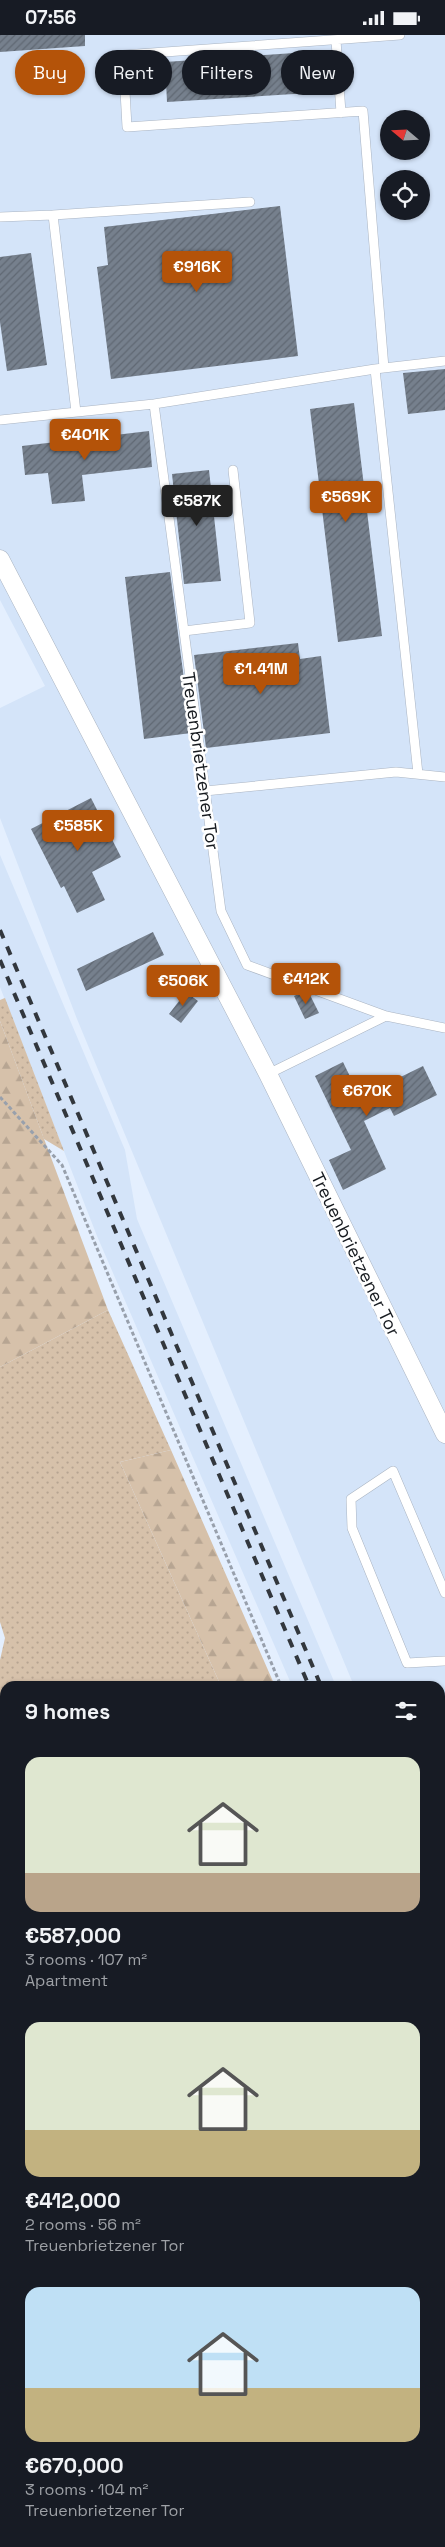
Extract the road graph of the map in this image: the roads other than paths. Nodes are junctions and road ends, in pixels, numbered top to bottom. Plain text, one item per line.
1 (400, 35) edge
2 (336, 39) junction
3 (341, 113) junction
4 (250, 201) dead end
5 (53, 215) junction
6 (0, 217) edge
7 (445, 361) edge
8 (379, 368) junction
9 (154, 404) junction
10 (76, 412) junction
11 (0, 420) edge
12 (232, 470) dead end
13 (0, 559) edge
14 (184, 631) junction
15 (418, 774) junction
16 (445, 777) edge
17 (204, 791) junction
18 (386, 1016) junction
19 (445, 1028) edge
20 (268, 1074) junction
21 (445, 1433) edge
22 (445, 1593) edge
23 (445, 1662) edge

1 - 2 lane
2 - 3 lane
2 - 3 lane
3 - 8 lane
4 - 5 lane
5 - 6 lane
5 - 10 lane
7 - 8 lane
8 - 9 lane
8 - 15 lane
9 - 10 lane
9 - 14 lane, Treuenbrietzener Tor
10 - 11 lane
12 - 14 lane
13 - 20 street, Treuenbrietzener Tor
14 - 17 lane, Treuenbrietzener Tor
15 - 16 lane
15 - 17 lane
17 - 18 lane, Treuenbrietzener Tor
18 - 19 lane, Treuenbrietzener Tor
18 - 20 lane
20 - 21 street, Treuenbrietzener Tor
22 - 23 lane

